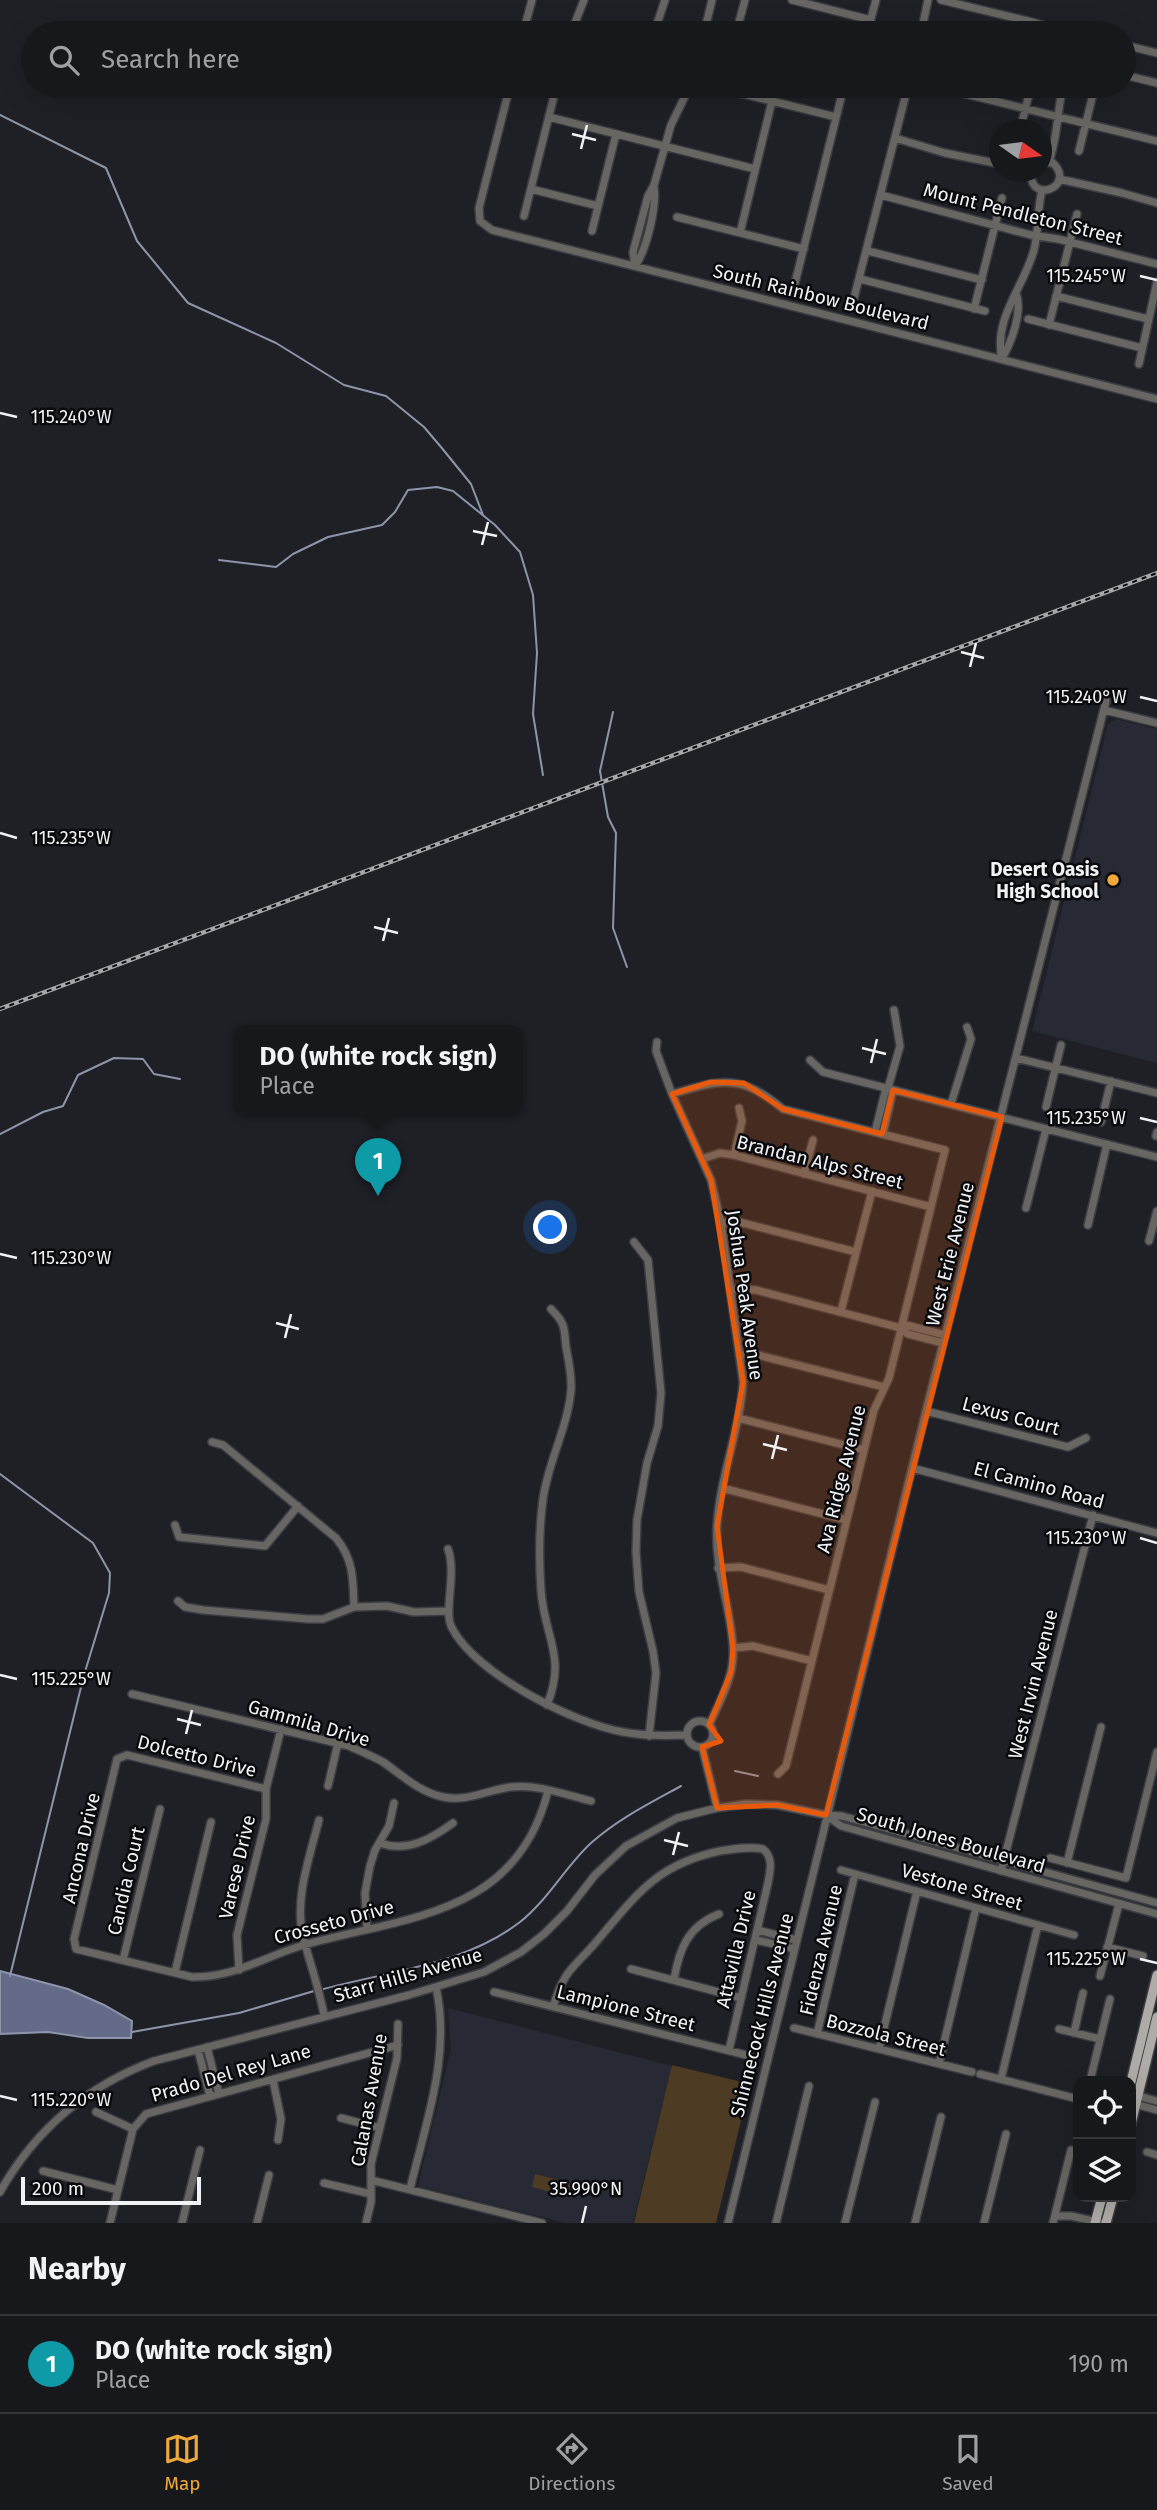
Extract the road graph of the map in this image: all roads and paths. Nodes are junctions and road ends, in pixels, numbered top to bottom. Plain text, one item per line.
1 (531, 0) edge
2 (584, 0) edge
3 (665, 0) edge
4 (712, 0) edge
5 (745, 0) edge
6 (792, 0) edge
7 (876, 0) edge
8 (928, 0) edge
9 (942, 0) edge
10 (871, 20) joint
11 (526, 21) edge
12 (576, 21) edge
13 (658, 21) edge
14 (707, 21) edge
15 (740, 21) edge
16 (924, 21) edge
17 (1014, 21) edge
18 (1136, 48) edge
19 (1157, 53) edge
20 (1136, 78) edge
21 (1157, 83) edge
22 (507, 98) edge
23 (554, 98) edge
24 (684, 98) edge
25 (760, 98) edge
26 (841, 98) edge
27 (905, 98) edge
28 (983, 98) edge
29 (1028, 98) edge
30 (1061, 98) edge
31 (1092, 98) edge
32 (772, 101) junction
33 (1025, 108) junction
34 (1057, 116) junction
35 (549, 117) junction
36 (836, 117) junction
37 (1022, 119) edge
38 (1086, 123) junction
39 (617, 134) junction
40 (895, 138) junction
41 (1157, 141) edge
42 (1052, 145) edge
43 (665, 146) junction
44 (1079, 151) dead end
45 (989, 162) edge
46 (1052, 164) edge
47 (755, 169) junction
48 (1059, 179) junction
49 (1033, 182) edge
50 (531, 189) junction
51 (1042, 190) junction
52 (881, 195) junction
53 (1002, 198) dead end
54 (1157, 203) edge
55 (598, 206) junction
56 (1077, 214) dead end
57 (524, 216) dead end
58 (677, 217) dead end
59 (996, 225) junction
60 (592, 230) dead end
61 (740, 233) junction
62 (1037, 236) junction
63 (1070, 242) junction
64 (804, 249) junction
65 (868, 251) junction
66 (1157, 264) edge
67 (635, 266) junction
68 (860, 279) junction
69 (982, 280) junction
70 (1157, 282) edge
71 (795, 283) dead end
72 (1056, 296) junction
73 (854, 298) dead end
74 (974, 309) junction
75 (985, 311) dead end
76 (1028, 319) dead end
77 (1148, 319) junction
78 (1049, 325) junction
79 (1142, 348) junction
80 (1002, 359) junction
81 (1139, 363) dead end
82 (1157, 399) edge
83 (1106, 701) dead end
84 (1104, 710) junction
85 (1157, 723) edge
86 (894, 1010) dead end
87 (967, 1027) dead end
88 (657, 1042) dead end
89 (1061, 1045) dead end
90 (1016, 1058) junction
91 (810, 1060) dead end
92 (1056, 1068) junction
93 (1111, 1081) junction
94 (889, 1088) junction
95 (1157, 1093) edge
96 (672, 1094) junction
97 (951, 1104) junction
98 (1046, 1107) dead end
99 (739, 1108) dead end
100 (1002, 1116) junction
101 (1101, 1122) dead end
102 (1046, 1129) junction
103 (879, 1133) junction
104 (813, 1140) dead end
105 (1107, 1144) junction
106 (734, 1155) junction
107 (1157, 1157) edge
108 (702, 1159) junction
109 (804, 1174) junction
110 (872, 1191) junction
111 (931, 1207) junction
112 (1027, 1208) dead end
113 (1157, 1211) edge
114 (721, 1223) junction
115 (1088, 1225) dead end
116 (1149, 1241) dead end
117 (634, 1242) dead end
118 (856, 1252) junction
119 (731, 1289) junction
120 (551, 1310) dead end
121 (841, 1311) junction
122 (901, 1328) junction
123 (944, 1339) junction
124 (739, 1355) junction
125 (884, 1387) junction
126 (926, 1411) junction
127 (738, 1418) junction
128 (1086, 1438) dead end
129 (212, 1442) dead end
130 (864, 1450) junction
131 (912, 1468) junction
132 (722, 1488) junction
133 (299, 1506) junction
134 (1093, 1515) junction
135 (846, 1520) junction
136 (175, 1525) dead end
137 (1157, 1533) edge
138 (448, 1549) dead end
139 (718, 1568) junction
140 (829, 1590) junction
141 (178, 1601) dead end
142 (354, 1607) junction
143 (449, 1611) junction
144 (733, 1648) junction
145 (812, 1661) junction
146 (132, 1693) dead end
147 (547, 1705) junction
148 (709, 1724) junction
149 (1101, 1727) dead end
150 (281, 1729) junction
151 (687, 1735) junction
152 (649, 1736) junction
153 (338, 1743) junction
154 (702, 1747) junction
155 (1157, 1752) edge
156 (120, 1757) joint
157 (778, 1774) dead end
158 (328, 1786) dead end
159 (266, 1789) junction
160 (548, 1790) junction
161 (591, 1801) dead end
162 (394, 1803) dead end
163 (717, 1808) junction
164 (160, 1809) dead end
165 (826, 1815) junction
166 (319, 1820) dead end
167 (211, 1822) dead end
168 (453, 1823) dead end
169 (380, 1843) junction
170 (1050, 1858) dead end
171 (1004, 1861) junction
172 (1067, 1863) junction
173 (841, 1870) dead end
174 (1001, 1871) junction
175 (855, 1874) junction
176 (917, 1891) junction
177 (1119, 1903) junction
178 (1157, 1903) edge
179 (976, 1908) junction
180 (719, 1914) dead end
181 (1157, 1914) edge
182 (1038, 1925) junction
183 (367, 1929) junction
184 (758, 1930) junction
185 (1074, 1935) dead end
186 (756, 1940) junction
187 (796, 1940) junction
188 (306, 1944) junction
189 (75, 1947) joint
190 (1107, 1947) junction
191 (794, 1949) junction
192 (1143, 1956) dead end
193 (123, 1960) junction
194 (631, 1969) dead end
195 (239, 1970) junction
196 (175, 1972) junction
197 (1157, 1975) edge
198 (1100, 1976) dead end
199 (674, 1980) junction
200 (436, 1987) junction
201 (494, 1992) dead end
202 (1083, 1993) dead end
203 (741, 1998) junction
204 (1110, 1999) dead end
205 (553, 2007) junction
206 (324, 2015) junction
207 (1157, 2017) edge
208 (398, 2024) dead end
209 (794, 2028) dead end
210 (1059, 2029) dead end
211 (1074, 2033) junction
212 (817, 2034) junction
213 (1100, 2039) junction
214 (398, 2045) junction
215 (207, 2047) junction
216 (198, 2049) junction
217 (878, 2049) junction
218 (729, 2050) junction
219 (750, 2056) dead end
220 (939, 2064) junction
221 (1091, 2076) edge
222 (1132, 2076) edge
223 (1000, 2079) junction
224 (273, 2080) junction
225 (809, 2086) dead end
226 (1136, 2093) edge
227 (219, 2094) junction
228 (210, 2096) junction
229 (1073, 2098) edge
230 (1136, 2100) edge
231 (1136, 2101) edge
232 (1157, 2101) edge
233 (875, 2102) dead end
234 (1157, 2110) edge
235 (96, 2112) dead end
236 (941, 2117) dead end
237 (341, 2118) dead end
238 (380, 2128) junction
239 (133, 2129) junction
240 (1006, 2134) dead end
241 (278, 2140) dead end
242 (200, 2150) dead end
243 (1071, 2150) dead end
244 (1147, 2152) dead end
245 (1157, 2155) edge
246 (43, 2171) dead end
247 (269, 2175) dead end
248 (371, 2180) junction
249 (324, 2183) dead end
250 (410, 2189) junction
251 (118, 2190) junction
252 (0, 2192) edge
253 (371, 2194) junction
254 (1102, 2202) edge
255 (1110, 2202) edge
256 (1054, 2219) edge
257 (110, 2223) edge
258 (182, 2223) edge
259 (257, 2223) edge
260 (366, 2223) edge
261 (542, 2223) edge
262 (728, 2223) edge
263 (776, 2223) edge
264 (845, 2223) edge
265 (915, 2223) edge
266 (984, 2223) edge
267 (1066, 2223) edge
268 (1100, 2223) edge

1 - 11 street
2 - 12 street
3 - 13 street
4 - 14 street
5 - 15 street
6 - 10 street
7 - 10 street
8 - 16 street
9 - 17 street
18 - 19 street
20 - 21 street
22 - 67 street, South Rainbow Boulevard
23 - 35 street
24 - 43 street
25 - 32 street
26 - 36 street
27 - 40 street
28 - 33 street
29 - 33 street
30 - 34 street
31 - 38 street
32 - 36 street
32 - 47 street
33 - 34 street
33 - 37 street
34 - 38 street
34 - 42 street
35 - 39 street
35 - 50 street
36 - 64 street
38 - 41 street
38 - 44 street
39 - 43 street
39 - 55 street
40 - 45 street
40 - 52 street
43 - 47 street
43 - 67 street
46 - 48 street
47 - 61 street
48 - 51 street
48 - 54 street
49 - 51 street
50 - 55 street
50 - 57 street
51 - 62 street
52 - 59 street, Mount Pendleton Street
52 - 65 street
53 - 59 street
55 - 60 street
56 - 63 street
58 - 61 street
59 - 62 street, Mount Pendleton Street
59 - 69 street
61 - 64 street
62 - 63 street, Mount Pendleton Street
62 - 80 street
63 - 66 street, Mount Pendleton Street
63 - 72 street
64 - 71 street
65 - 68 street
65 - 69 street
67 - 80 street, South Rainbow Boulevard
68 - 73 street
68 - 74 street
69 - 74 street
70 - 77 street
72 - 77 street
72 - 78 street
74 - 75 street
76 - 78 street
77 - 79 street
78 - 79 street
79 - 81 street
80 - 82 street, South Rainbow Boulevard
83 - 84 street, West Erie Avenue
84 - 85 street
84 - 90 street, West Erie Avenue
86 - 94 street
87 - 97 street
88 - 96 street, Joshua Peak Avenue
89 - 92 street
90 - 92 street
90 - 100 street, West Erie Avenue
91 - 94 street
92 - 93 street
92 - 98 street
93 - 95 street
93 - 101 street
94 - 97 street
94 - 103 street
96 - 103 street
96 - 108 street, Joshua Peak Avenue
97 - 100 street
99 - 106 street
100 - 102 street
100 - 123 street, West Erie Avenue
102 - 105 street
102 - 112 street
103 - 111 street, Ava Ridge Avenue
104 - 109 street
105 - 107 street
105 - 115 street
106 - 108 street, Brandan Alps Street
106 - 109 street, Brandan Alps Street
108 - 114 street, Joshua Peak Avenue
109 - 110 street, Brandan Alps Street
110 - 111 street, Brandan Alps Street
110 - 118 street
111 - 122 street, Ava Ridge Avenue
113 - 116 street
114 - 118 street
114 - 119 street, Joshua Peak Avenue
117 - 152 street
118 - 121 street
119 - 121 street
119 - 124 street, Joshua Peak Avenue
120 - 147 street
121 - 122 street
122 - 123 street
122 - 125 street, Ava Ridge Avenue
123 - 126 street, West Erie Avenue
124 - 125 street
124 - 127 street, Joshua Peak Avenue
125 - 130 street, Ava Ridge Avenue
126 - 128 street, Lexus Court
126 - 131 street, West Erie Avenue
127 - 130 street
127 - 132 street, Joshua Peak Avenue
129 - 133 street
130 - 135 street, Ava Ridge Avenue
131 - 134 street, El Camino Road
131 - 165 street, West Erie Avenue
132 - 135 street
132 - 139 street, Joshua Peak Avenue
133 - 136 street
133 - 142 street
134 - 137 street, El Camino Road
134 - 171 street, West Irvin Avenue
135 - 140 street, Ava Ridge Avenue
138 - 143 street
139 - 140 street
139 - 144 street, Joshua Peak Avenue
140 - 145 street, Ava Ridge Avenue
141 - 142 street
142 - 143 street
143 - 147 street
144 - 145 street
144 - 148 street, Joshua Peak Avenue
145 - 157 street, Ava Ridge Avenue
146 - 150 street, Gammila Drive
147 - 152 street
148 - 151 street
148 - 154 street
149 - 172 street
150 - 153 street, Gammila Drive
150 - 159 street, Varese Drive
151 - 152 street
151 - 154 street
153 - 158 street
153 - 160 street, Gammila Drive
154 - 163 street
155 - 172 street
156 - 159 street, Dolcetto Drive
156 - 189 street, Ancona Drive
159 - 195 street, Varese Drive
160 - 161 street, Gammila Drive
160 - 183 street, Crosseto Drive
162 - 169 street
163 - 165 street, Starr Hills Avenue
163 - 200 street, Starr Hills Avenue
164 - 193 street, Candia Court
165 - 171 street, South Jones Boulevard
165 - 174 street, South Jones Boulevard
165 - 187 street, Shinnecock Hills Avenue
166 - 188 street
167 - 196 street
168 - 169 street
169 - 183 street
170 - 172 street
171 - 174 street, West Irvin Avenue
171 - 178 street, South Jones Boulevard
173 - 175 street, Vestone Street
174 - 177 street, South Jones Boulevard
175 - 176 street, Vestone Street
175 - 212 street, Fidenza Avenue
176 - 179 street, Vestone Street
176 - 217 street
177 - 181 street, South Jones Boulevard
177 - 190 street
179 - 182 street, Vestone Street
179 - 220 street
180 - 199 street
182 - 185 street, Vestone Street
182 - 223 street
183 - 188 street, Crosseto Drive
184 - 186 street, Attavilla Drive
184 - 187 street
184 - 205 street, Attavilla Drive
186 - 191 street
186 - 203 street, Attavilla Drive
187 - 191 street, Shinnecock Hills Avenue
188 - 195 street, Crosseto Drive
188 - 206 street
189 - 193 street, Crosseto Drive
190 - 192 street
190 - 198 street
191 - 262 street, Shinnecock Hills Avenue
193 - 196 street, Crosseto Drive
194 - 199 street
195 - 196 street, Crosseto Drive
197 - 222 main road
199 - 203 street
200 - 206 street, Starr Hills Avenue
200 - 250 street
201 - 205 street, Lampione Street
202 - 211 street
203 - 218 street, Attavilla Drive
204 - 213 street
205 - 218 street, Lampione Street
206 - 215 street, Starr Hills Avenue
207 - 226 main road
208 - 214 street, Calanas Avenue
209 - 212 street, Bozzola Street
210 - 211 street
211 - 213 street
212 - 217 street, Bozzola Street
213 - 221 street
214 - 224 street, Prado Del Rey Lane
214 - 238 street, Calanas Avenue
215 - 216 street, Starr Hills Avenue
215 - 227 street
216 - 228 street
216 - 252 street, Starr Hills Avenue
217 - 220 street, Bozzola Street
218 - 219 street, Lampione Street
220 - 223 street, Bozzola Street
223 - 229 street, Bozzola Street
224 - 227 street, Prado Del Rey Lane
224 - 241 street
225 - 263 street
227 - 228 street, Prado Del Rey Lane
228 - 239 street, Prado Del Rey Lane
230 - 232 street
231 - 234 street
233 - 264 street
235 - 239 street
236 - 265 street
237 - 238 street
238 - 248 street, Calanas Avenue
239 - 251 street
240 - 266 street
242 - 258 street
243 - 256 street
244 - 245 street
246 - 251 street
247 - 259 street
248 - 250 street
248 - 253 street, Calanas Avenue
249 - 253 street
250 - 261 street
251 - 257 street
253 - 260 street, Calanas Avenue
254 - 268 main road
255 - 268 main road
256 - 267 street
256 - 268 street

